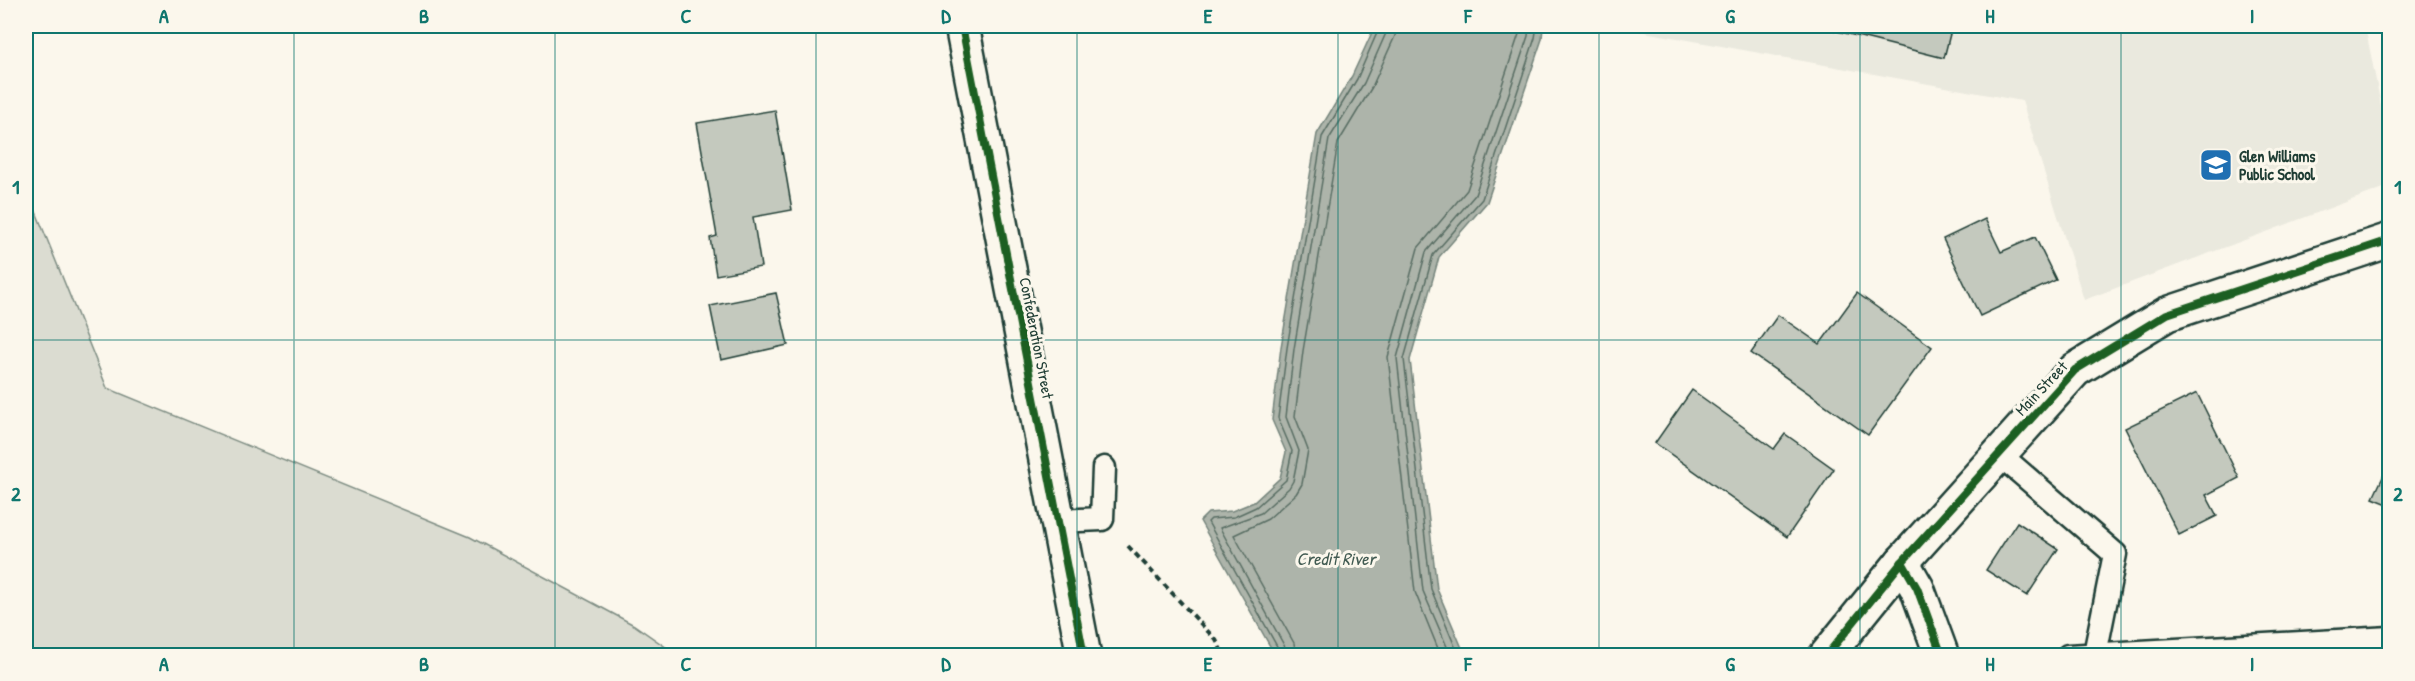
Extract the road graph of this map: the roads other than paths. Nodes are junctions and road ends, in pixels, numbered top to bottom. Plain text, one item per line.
1 (962, 26) edge
2 (2390, 240) edge
3 (1999, 454) junction
4 (1104, 468) dead end
5 (1058, 521) junction
6 (1902, 562) junction
7 (2390, 638) edge
8 (2095, 654) edge
9 (1084, 656) edge
10 (1826, 656) edge
11 (1942, 656) edge
12 (2068, 656) edge

1 - 5 street, Confederation Street
2 - 3 street, Main Street
3 - 6 street, Main Street
3 - 8 lane
4 - 5 lane
5 - 9 street, Confederation Street
6 - 10 street, Main Street
6 - 11 street
7 - 8 lane
8 - 12 lane

